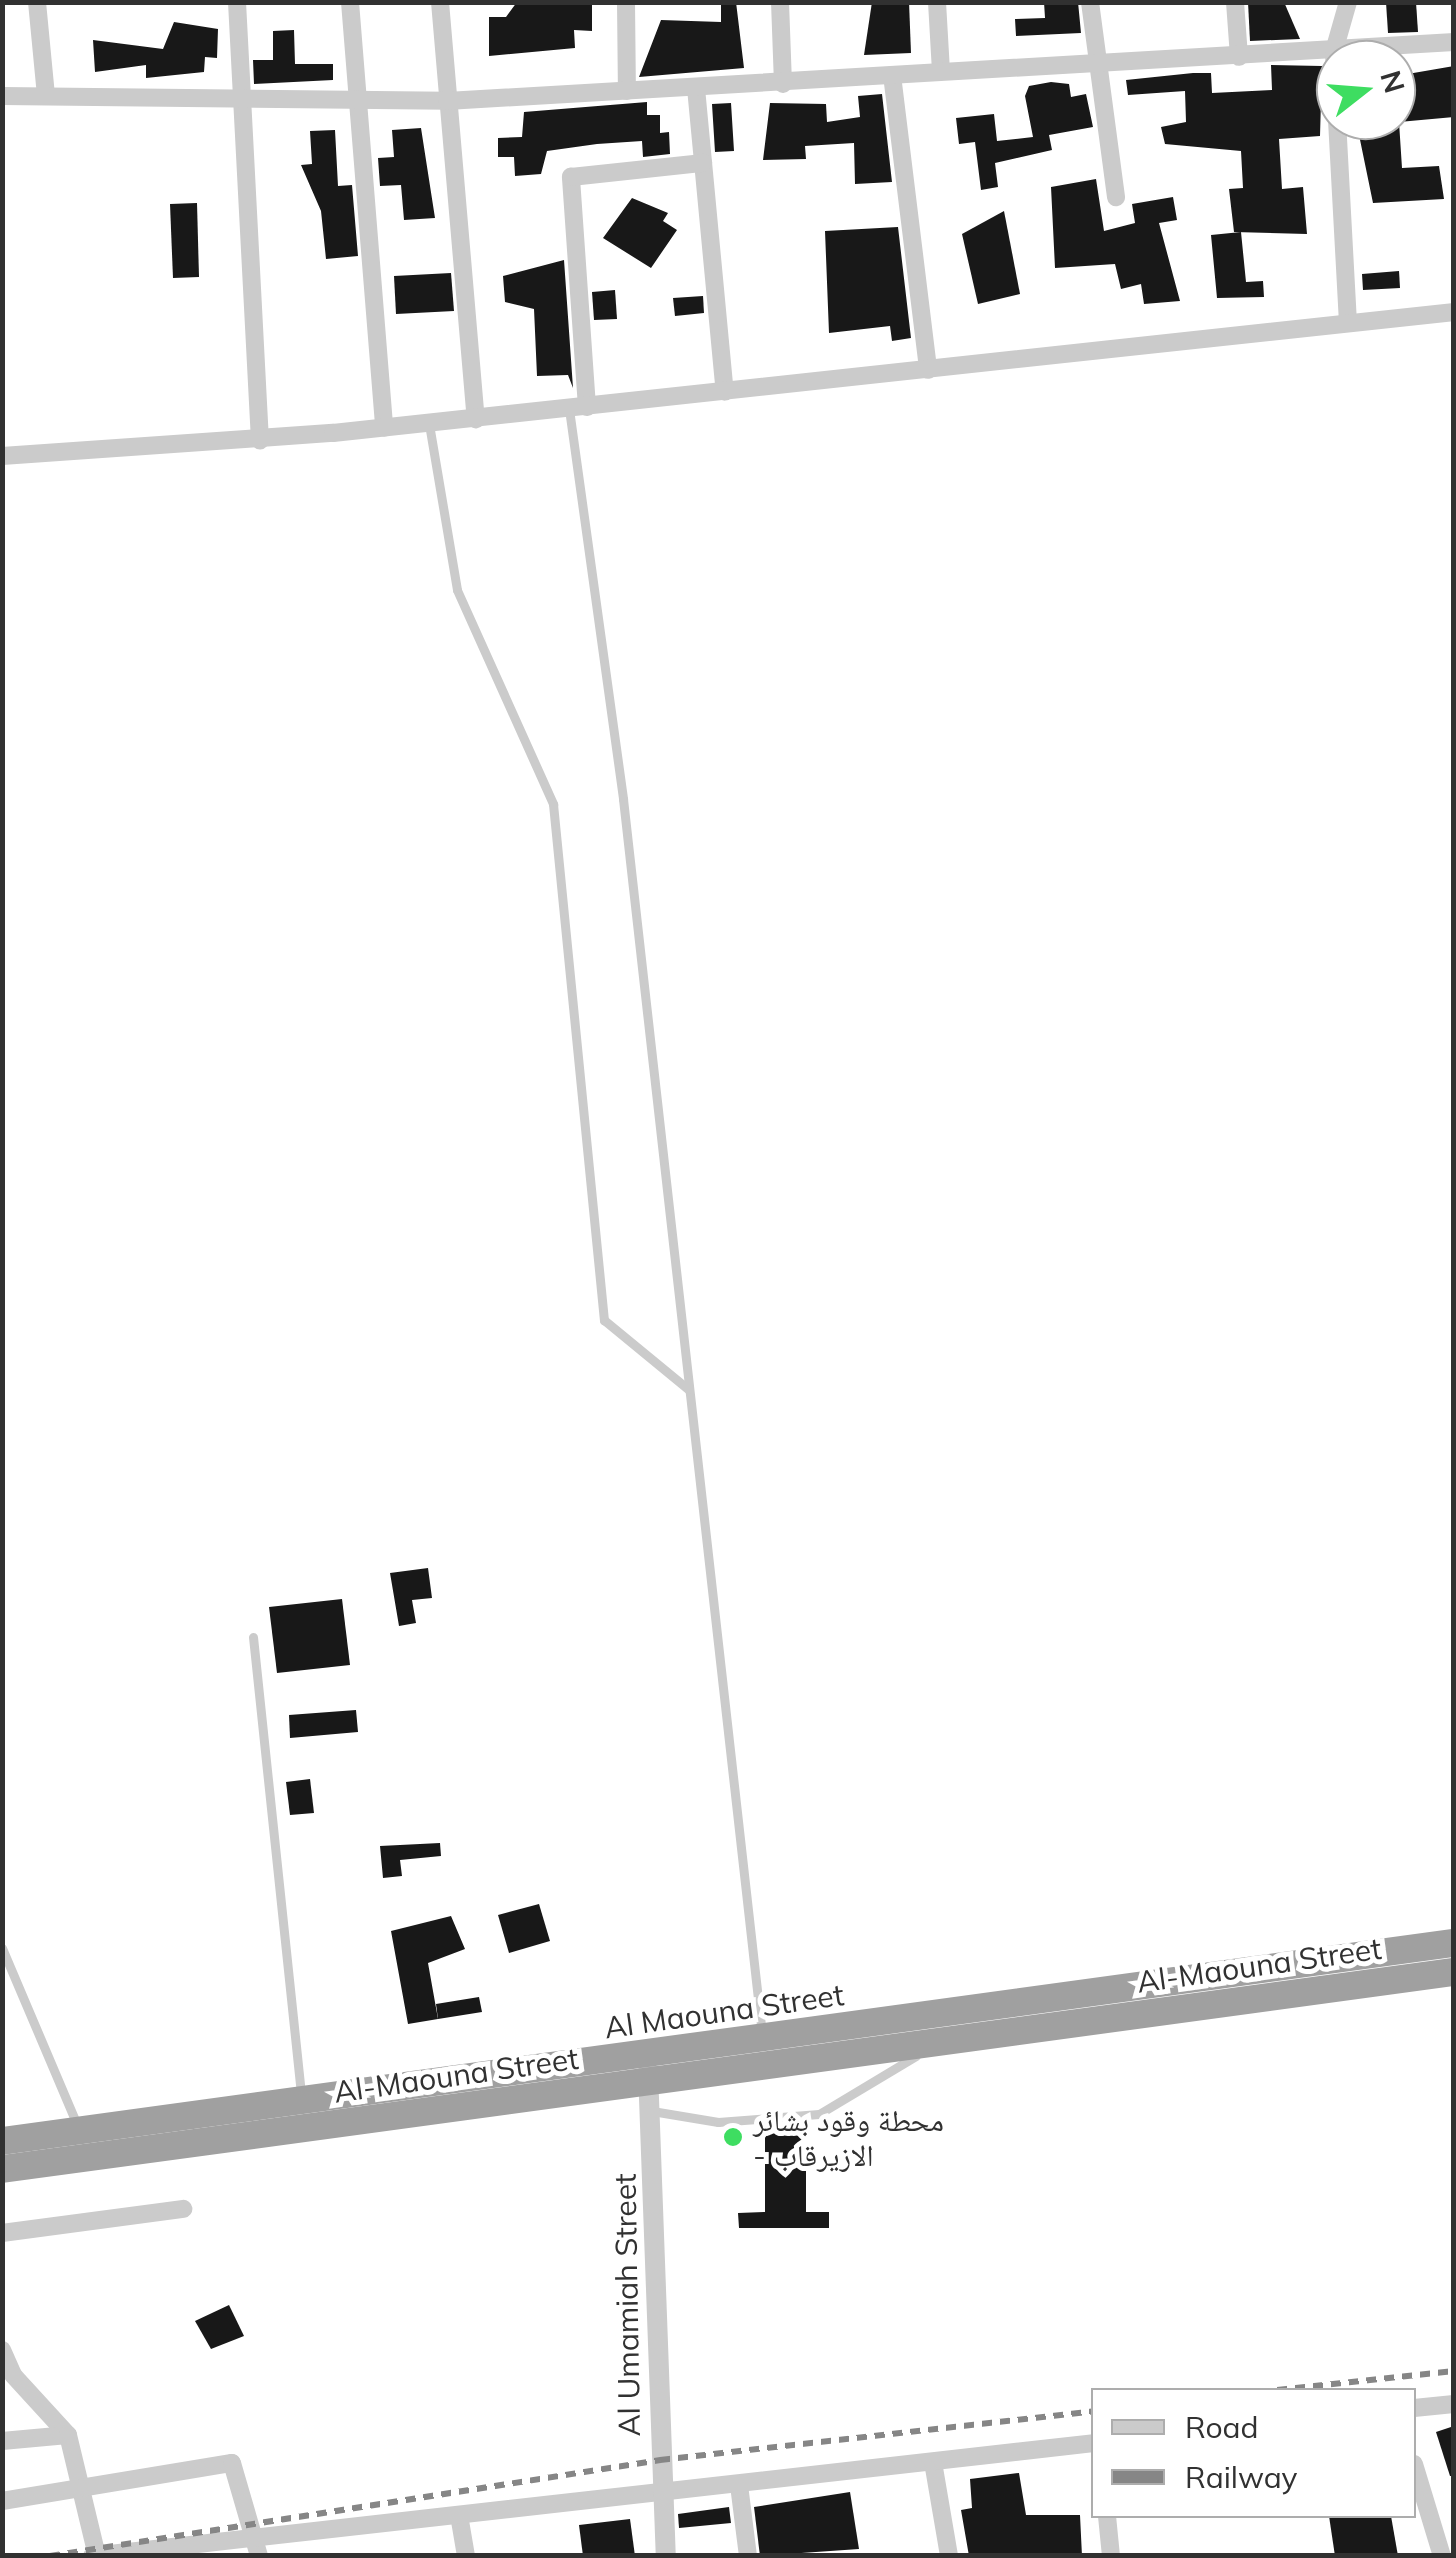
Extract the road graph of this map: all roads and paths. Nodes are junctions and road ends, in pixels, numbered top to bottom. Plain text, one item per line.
1 (37, 2) edge
2 (237, 2) edge
3 (350, 2) edge
4 (440, 2) edge
5 (626, 2) edge
6 (780, 2) edge
7 (937, 2) edge
8 (1090, 2) edge
9 (1235, 2) edge
10 (1348, 2) edge
11 (1337, 40) edge
12 (1454, 42) edge
13 (1416, 45) edge
14 (1316, 52) edge
15 (1238, 57) junction
16 (1095, 62) junction
17 (941, 72) junction
18 (892, 74) junction
19 (783, 84) junction
20 (696, 88) junction
21 (628, 92) junction
22 (2, 96) edge
23 (46, 96) junction
24 (447, 100) junction
25 (356, 102) junction
26 (243, 103) junction
27 (1337, 140) edge
28 (703, 162) junction
29 (1116, 197) dead end
30 (1454, 312) edge
31 (1348, 322) junction
32 (928, 370) junction
33 (725, 392) junction
34 (578, 408) junction
35 (476, 418) junction
36 (429, 424) junction
37 (384, 428) junction
38 (260, 440) junction
39 (2, 456) edge
40 (688, 1389) junction
41 (253, 1637) dead end
42 (1454, 1943) edge
43 (2, 1948) edge
44 (1454, 1972) edge
45 (762, 2039) junction
46 (940, 2042) junction
47 (648, 2067) junction
48 (301, 2105) junction
49 (652, 2111) junction
50 (80, 2132) junction
51 (2, 2142) edge
52 (2, 2169) edge
53 (183, 2209) dead end
54 (2, 2233) edge
55 (2, 2350) edge
56 (1454, 2404) edge
57 (1416, 2408) edge
58 (68, 2435) junction
59 (2, 2440) edge
60 (1091, 2443) edge
61 (933, 2462) junction
62 (1416, 2471) edge
63 (80, 2484) junction
64 (739, 2486) junction
65 (660, 2496) junction
66 (2, 2501) edge
67 (460, 2515) junction
68 (1107, 2518) edge
69 (254, 2535) junction
70 (95, 2555) edge
71 (260, 2556) edge
72 (466, 2556) edge
73 (666, 2556) edge
74 (748, 2556) edge
75 (949, 2556) edge
76 (1111, 2556) edge
77 (1442, 2556) edge

1 - 23 street
2 - 26 street
3 - 25 street
4 - 24 street
5 - 21 street
6 - 19 street
7 - 17 street
8 - 16 street
9 - 15 street
10 - 11 street
12 - 13 street
14 - 15 street
15 - 16 street
16 - 17 street
16 - 29 street
17 - 18 street
18 - 19 street
18 - 32 street
19 - 20 street
20 - 21 street
20 - 28 street
21 - 24 street
22 - 23 street
23 - 26 street
24 - 25 street
24 - 35 street
25 - 26 street
25 - 37 street
26 - 38 street
27 - 31 street
28 - 33 street
28 - 34 street
30 - 31 street
31 - 32 street
32 - 33 street
33 - 34 street
34 - 35 street
34 - 40 lane
35 - 36 street
36 - 37 street
36 - 40 lane
37 - 38 street
38 - 39 street
40 - 45 lane
41 - 48 lane
42 - 45 highway, Al Maouna Street
43 - 50 lane
44 - 46 highway, Al-Maouna Street
45 - 47 highway, Al Maouna Street
46 - 47 highway, Al-Maouna Street
46 - 49 lane
47 - 48 highway, Al Maouna Street
47 - 49 street, Al Umamiah Street
47 - 52 highway, Al-Maouna Street
48 - 50 highway, Al Maouna Street
49 - 65 street, Al Umamiah Street
50 - 51 highway, Al Maouna Street
53 - 54 street
55 - 58 street
56 - 57 street
58 - 59 street
58 - 63 street
60 - 61 street
61 - 64 street
61 - 75 street
62 - 77 street
63 - 66 street
63 - 69 street
63 - 70 street
64 - 65 street
64 - 74 street
65 - 67 street
65 - 73 street, Al Umamiah Street
67 - 69 street
67 - 72 street
68 - 76 street
69 - 70 street
69 - 71 street

